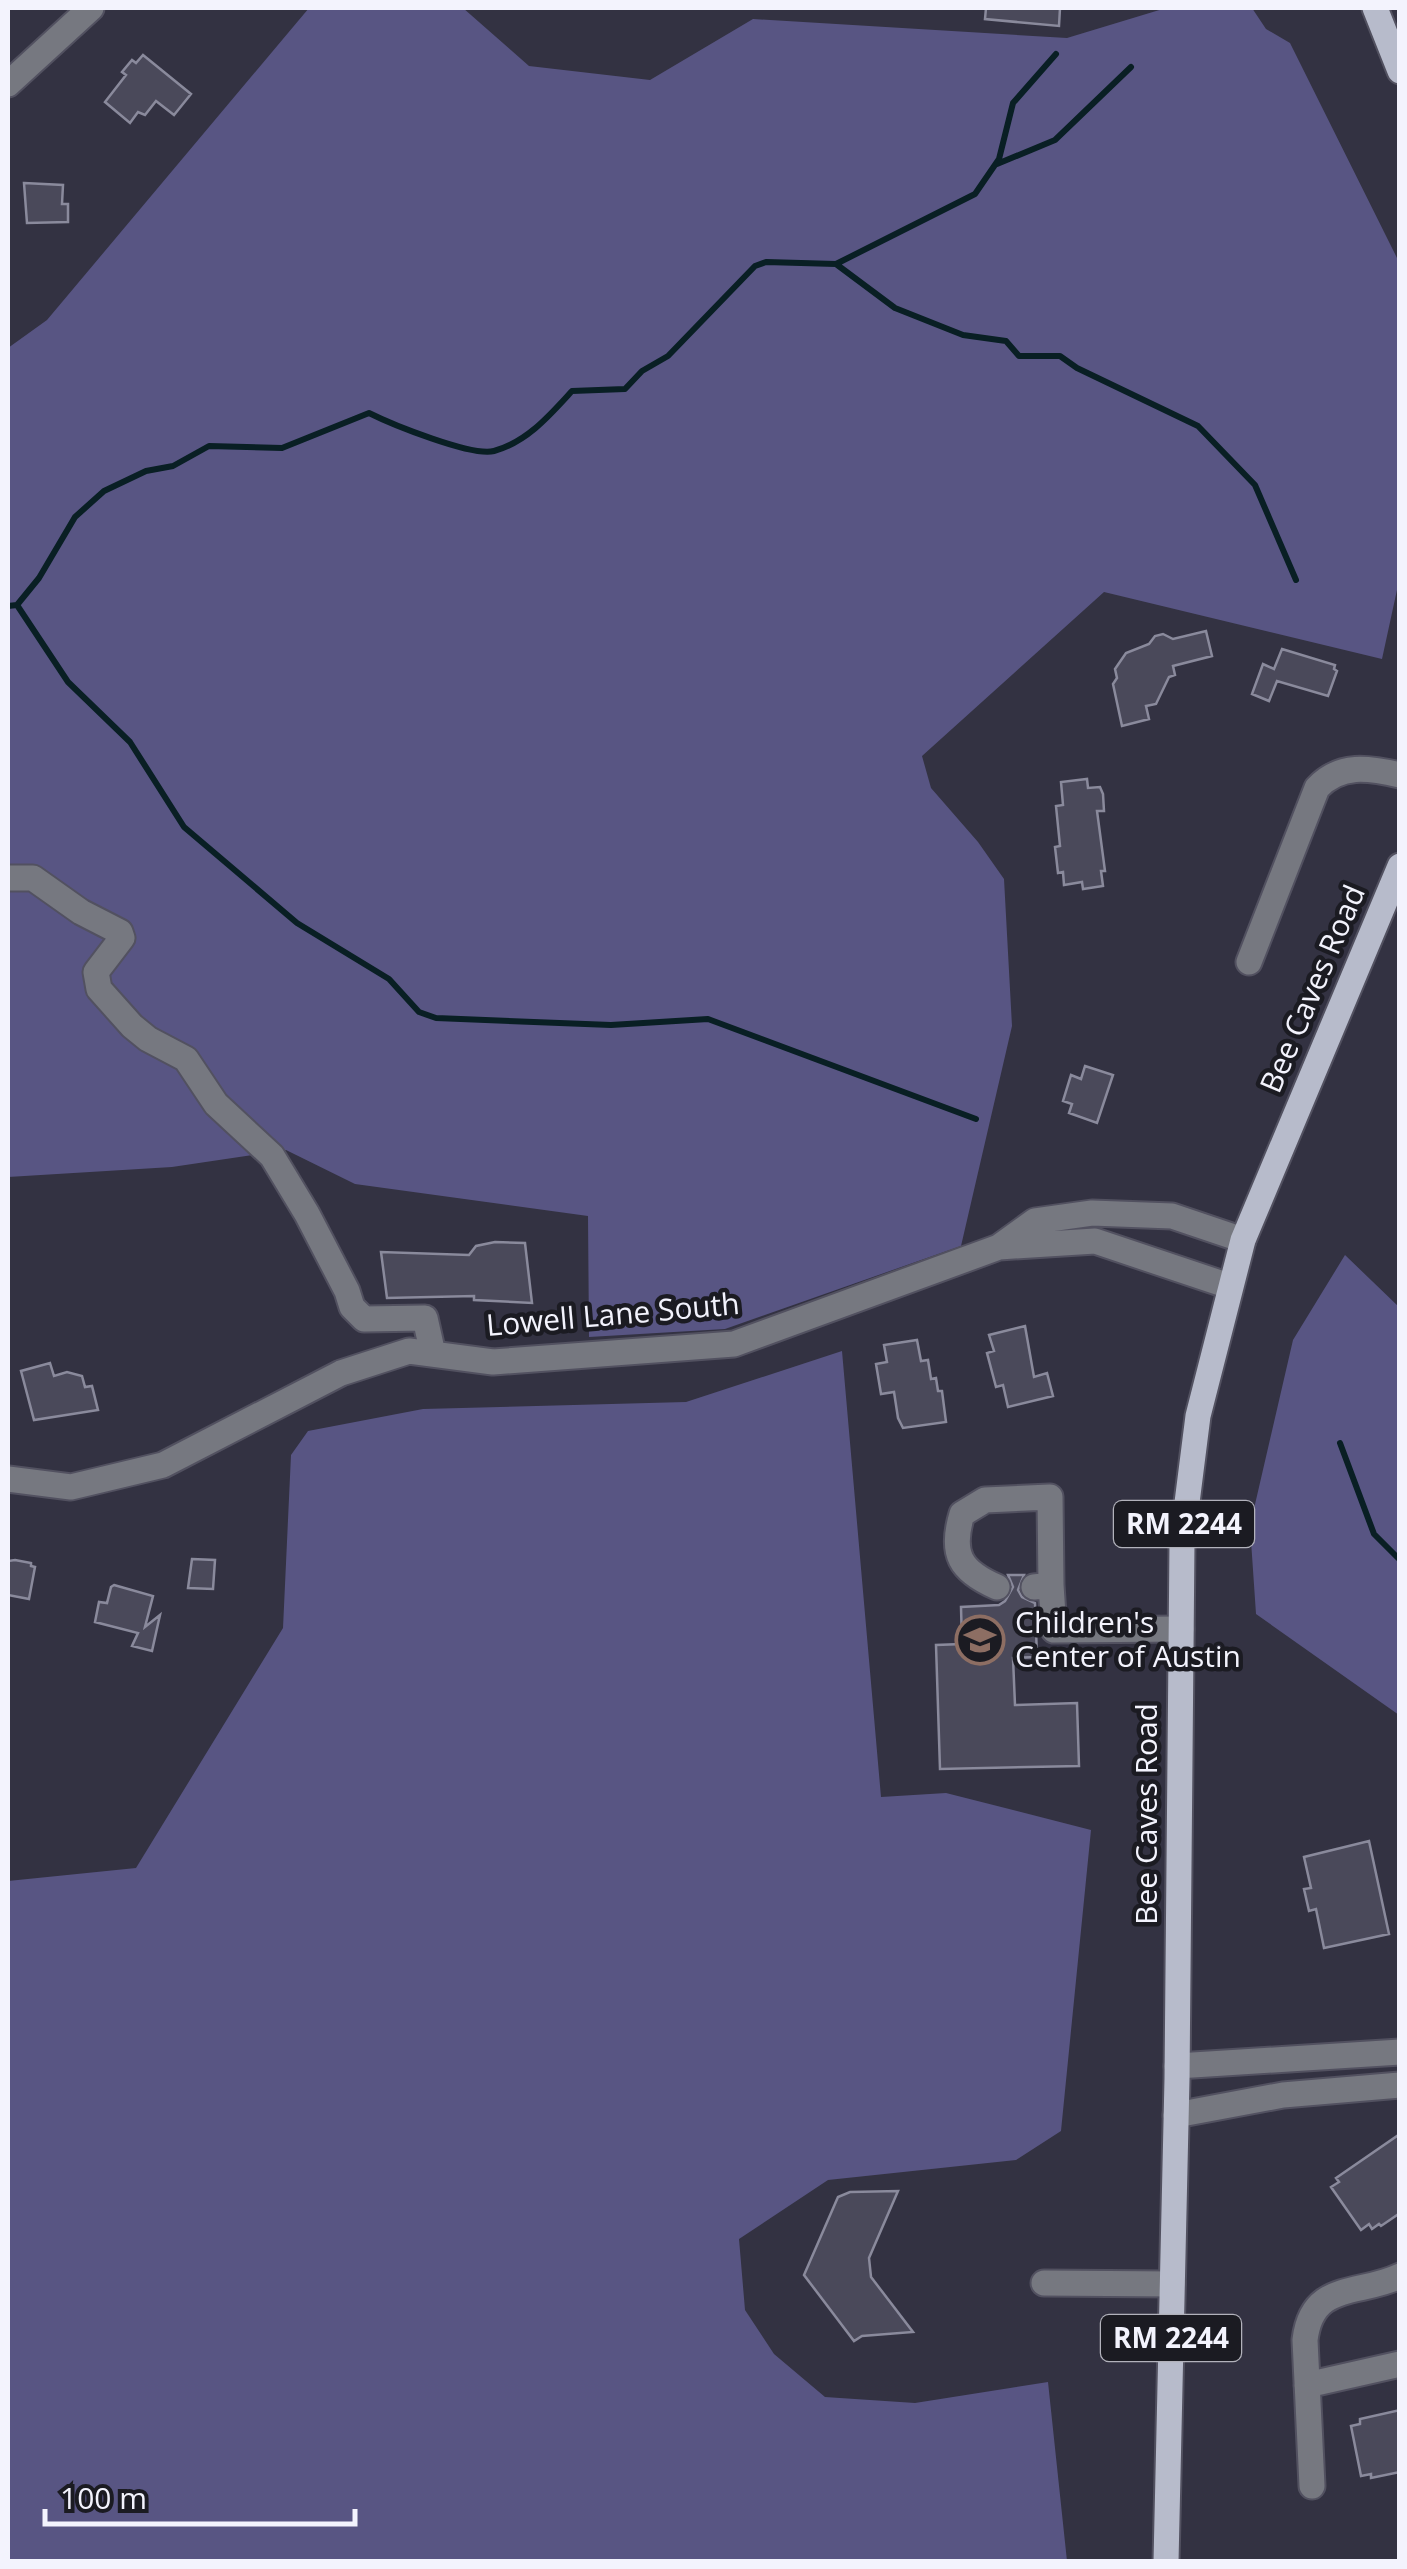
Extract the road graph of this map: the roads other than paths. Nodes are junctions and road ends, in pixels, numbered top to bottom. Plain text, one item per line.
1 (91, 8) edge
2 (1375, 8) edge
3 (1400, 71) edge
4 (8, 84) edge
5 (1400, 775) edge
6 (1400, 866) edge
7 (8, 878) edge
8 (1249, 962) dead end
9 (1243, 1240) junction
10 (998, 1248) junction
11 (1229, 1286) junction
12 (433, 1354) junction
13 (8, 1479) edge
14 (997, 1588) dead end
15 (1181, 1628) junction
16 (1400, 2052) edge
17 (1178, 2066) junction
18 (1400, 2085) edge
19 (1176, 2114) junction
20 (1400, 2276) edge
21 (1044, 2284) dead end
22 (1172, 2284) junction
23 (1400, 2364) edge
24 (1307, 2385) junction
25 (1312, 2486) dead end
26 (1166, 2562) edge

1 - 4 street
2 - 3 main road
5 - 8 street
6 - 9 main road, Bee Caves Road / RM 2244
7 - 12 street
9 - 10 street, Lowell Lane South
9 - 11 main road, Bee Caves Road / RM 2244
10 - 11 street, Lowell Lane South
10 - 12 street, Lowell Lane South
11 - 15 main road, Bee Caves Road / RM 2244
12 - 13 street, Lowell Lane South
14 - 15 street
15 - 17 main road, Bee Caves Road / RM 2244
16 - 17 street
17 - 19 main road, Bee Caves Road / RM 2244
18 - 19 street
19 - 22 main road, Bee Caves Road / RM 2244
20 - 24 street
21 - 22 street
22 - 26 main road, Bee Caves Road / RM 2244
23 - 24 street
24 - 25 street

